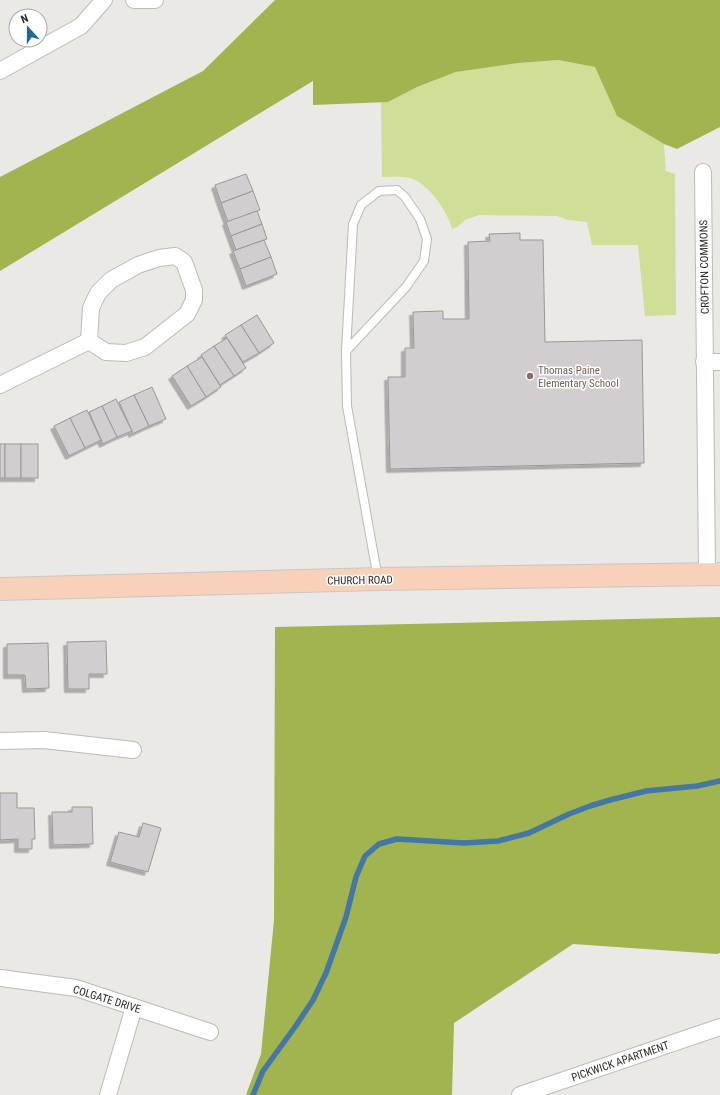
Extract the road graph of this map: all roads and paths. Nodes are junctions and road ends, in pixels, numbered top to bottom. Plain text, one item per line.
1 (104, 0) edge
2 (134, 0) edge
3 (155, 0) edge
4 (0, 71) edge
5 (703, 172) dead end
6 (89, 340) junction
7 (346, 351) junction
8 (712, 362) edge
9 (0, 385) edge
10 (713, 496) edge
11 (713, 574) edge
12 (378, 580) junction
13 (0, 589) edge
14 (0, 741) edge
15 (133, 750) dead end
16 (0, 978) edge
17 (134, 1007) junction
18 (720, 1027) edge
19 (210, 1032) dead end
20 (108, 1095) edge
21 (520, 1095) edge

1 - 4 street
2 - 3 street
5 - 8 street, CROFTON COMMONS
6 - 6 street
6 - 9 street
7 - 7 lane
7 - 12 lane
8 - 10 street, CROFTON COMMONS
10 - 11 street, CROFTON COMMONS
11 - 12 main road, CHURCH ROAD
12 - 13 main road, CHURCH ROAD
14 - 15 street
16 - 17 street, COLGATE DRIVE
17 - 19 street, COLGATE DRIVE
17 - 20 street
18 - 21 street, PICKWICK APARTMENT

